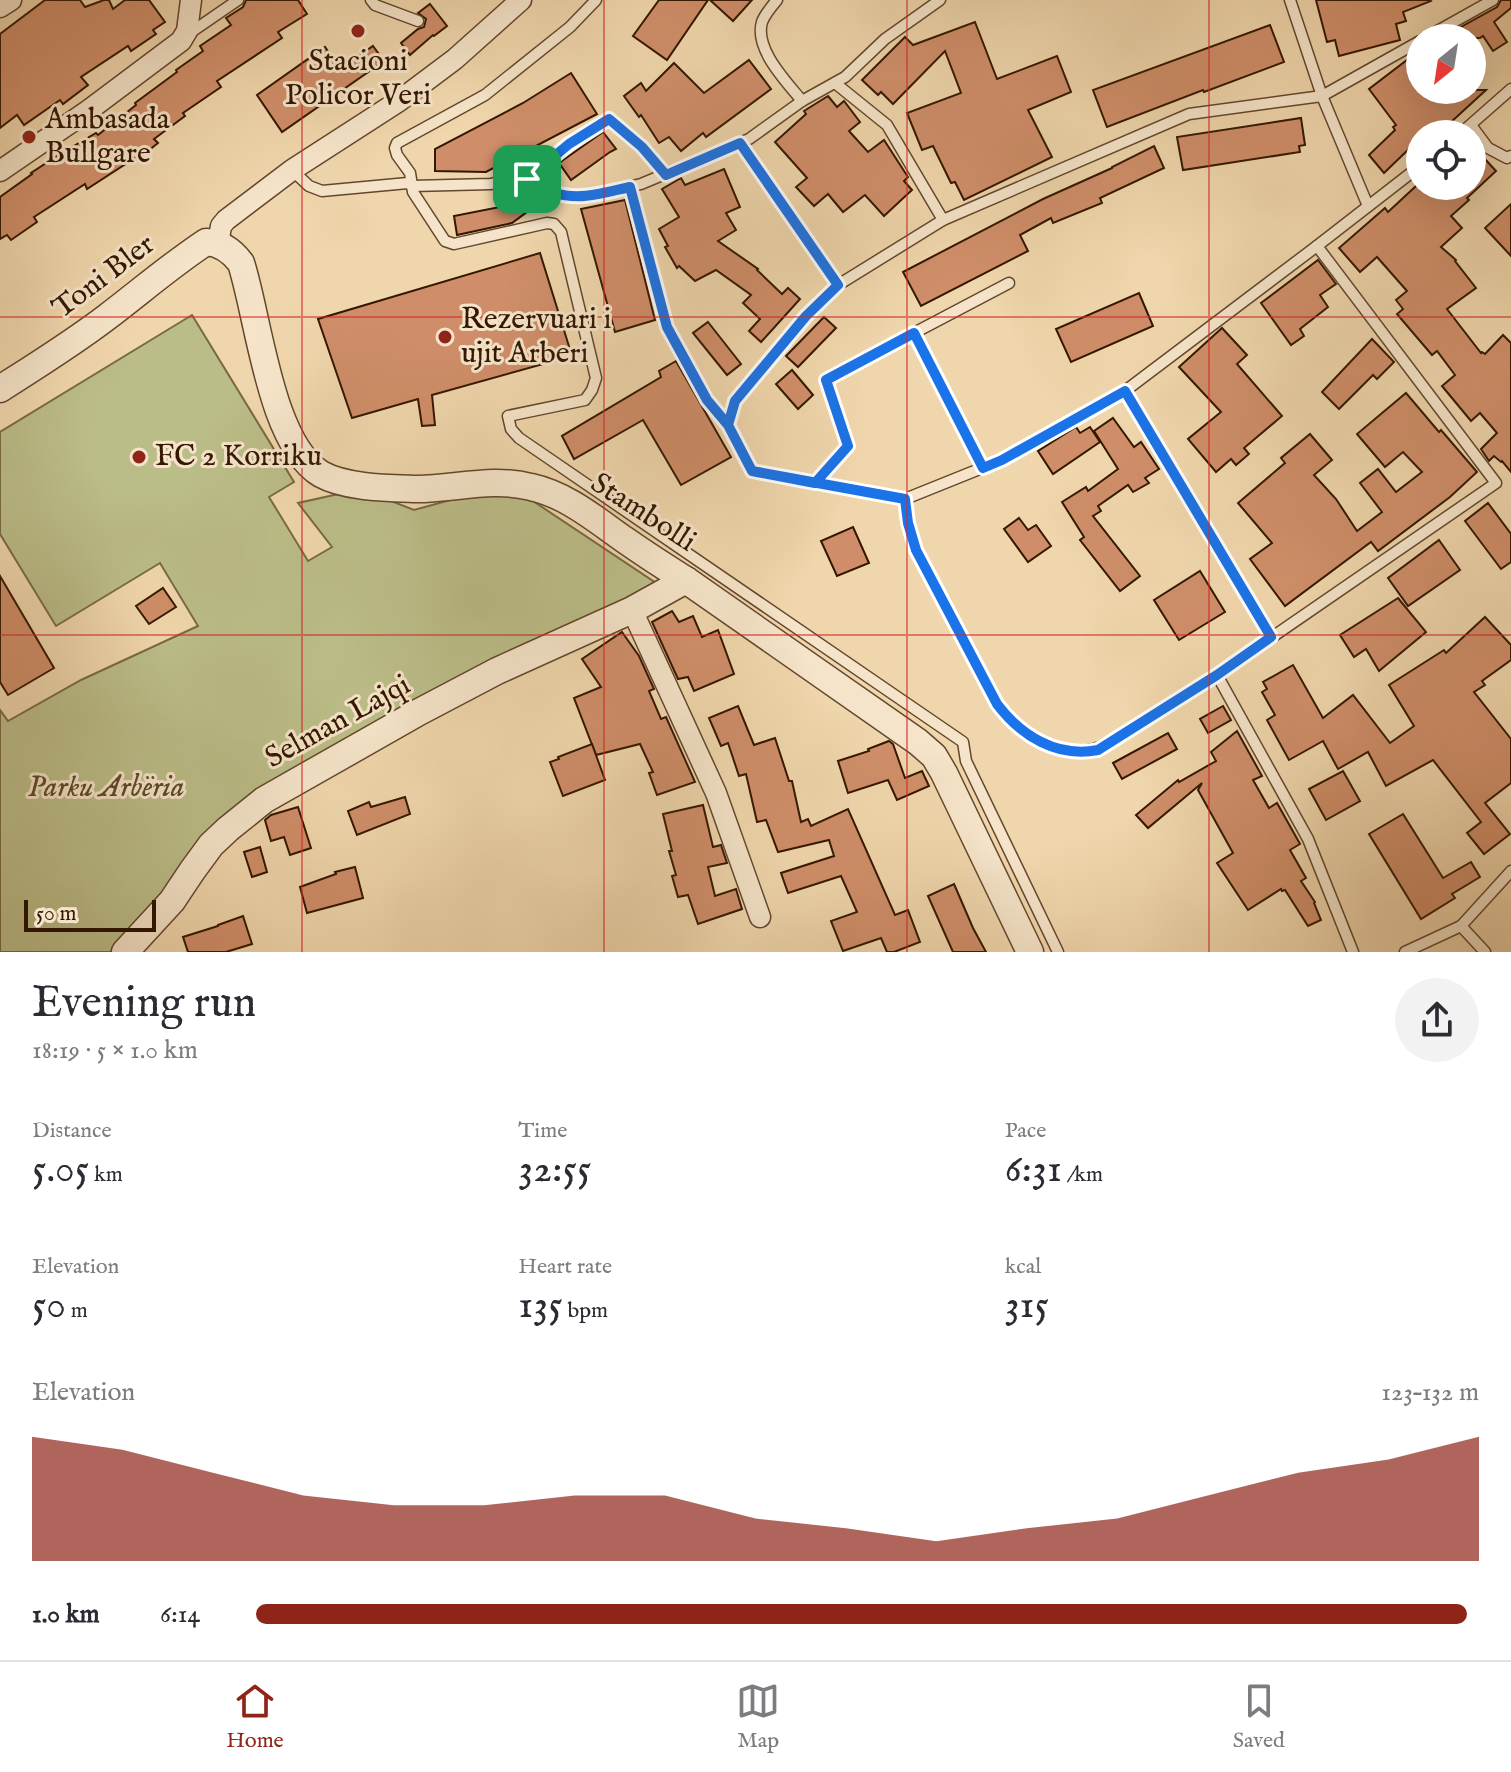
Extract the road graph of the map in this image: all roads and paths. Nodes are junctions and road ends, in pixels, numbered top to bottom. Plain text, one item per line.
1 (11, 0) edge
2 (191, 0) edge
3 (238, 0) edge
4 (371, 0) edge
5 (521, 0) edge
6 (596, 0) edge
7 (777, 0) edge
8 (940, 0) edge
9 (1290, 0) edge
10 (1493, 0) edge
11 (0, 7) edge
12 (418, 21) dead end
13 (1450, 24) edge
14 (185, 36) junction
15 (1406, 49) edge
16 (835, 83) junction
17 (1511, 89) edge
18 (1322, 96) junction
19 (802, 101) junction
20 (1477, 120) edge
21 (740, 143) junction
22 (1486, 145) edge
23 (1511, 156) edge
24 (292, 170) junction
25 (0, 171) edge
26 (666, 175) junction
27 (1406, 177) edge
28 (527, 179) junction
29 (412, 186) junction
30 (630, 187) junction
31 (1368, 206) junction
32 (943, 220) junction
33 (212, 243) junction
34 (1317, 246) junction
35 (1009, 283) dead end
36 (838, 285) junction
37 (914, 333) junction
38 (0, 389) edge
39 (1125, 391) junction
40 (728, 425) junction
41 (983, 468) junction
42 (815, 483) junction
43 (905, 499) junction
44 (686, 580) junction
45 (632, 610) junction
46 (1271, 637) junction
47 (1217, 675) junction
48 (1511, 871) edge
49 (760, 917) dead end
50 (1461, 926) junction
51 (125, 952) edge
52 (1030, 952) edge
53 (1058, 952) edge
54 (1353, 952) edge
55 (1405, 952) edge
56 (1485, 952) edge

1 - 11 street
2 - 14 street
3 - 14 lane
4 - 12 lane
5 - 24 street, Toni Bler
6 - 29 lane
7 - 19 lane
8 - 16 lane
9 - 18 lane
10 - 13 lane
14 - 25 street
15 - 18 lane
16 - 19 lane
16 - 32 lane
17 - 20 lane
18 - 31 lane
18 - 32 lane
19 - 21 lane
21 - 26 lane
21 - 36 lane
22 - 23 lane
24 - 29 lane
24 - 33 street, Toni Bler
26 - 28 lane
26 - 30 lane
27 - 31 lane
28 - 29 lane
28 - 30 lane
29 - 53 lane
30 - 40 lane
31 - 34 lane
32 - 36 lane
33 - 38 street, Toni Bler
33 - 44 street, Stambolli
34 - 39 lane
34 - 46 lane
35 - 37 lane
36 - 40 lane
37 - 41 lane
37 - 42 lane
39 - 41 lane
39 - 46 lane
40 - 42 lane
41 - 43 lane
42 - 43 lane
43 - 47 lane
44 - 45 street, Selman Lajqi
44 - 52 street, Stambolli
45 - 49 street
45 - 51 street, Selman Lajqi
46 - 47 lane
47 - 54 lane
48 - 50 lane
50 - 55 lane
50 - 56 lane

